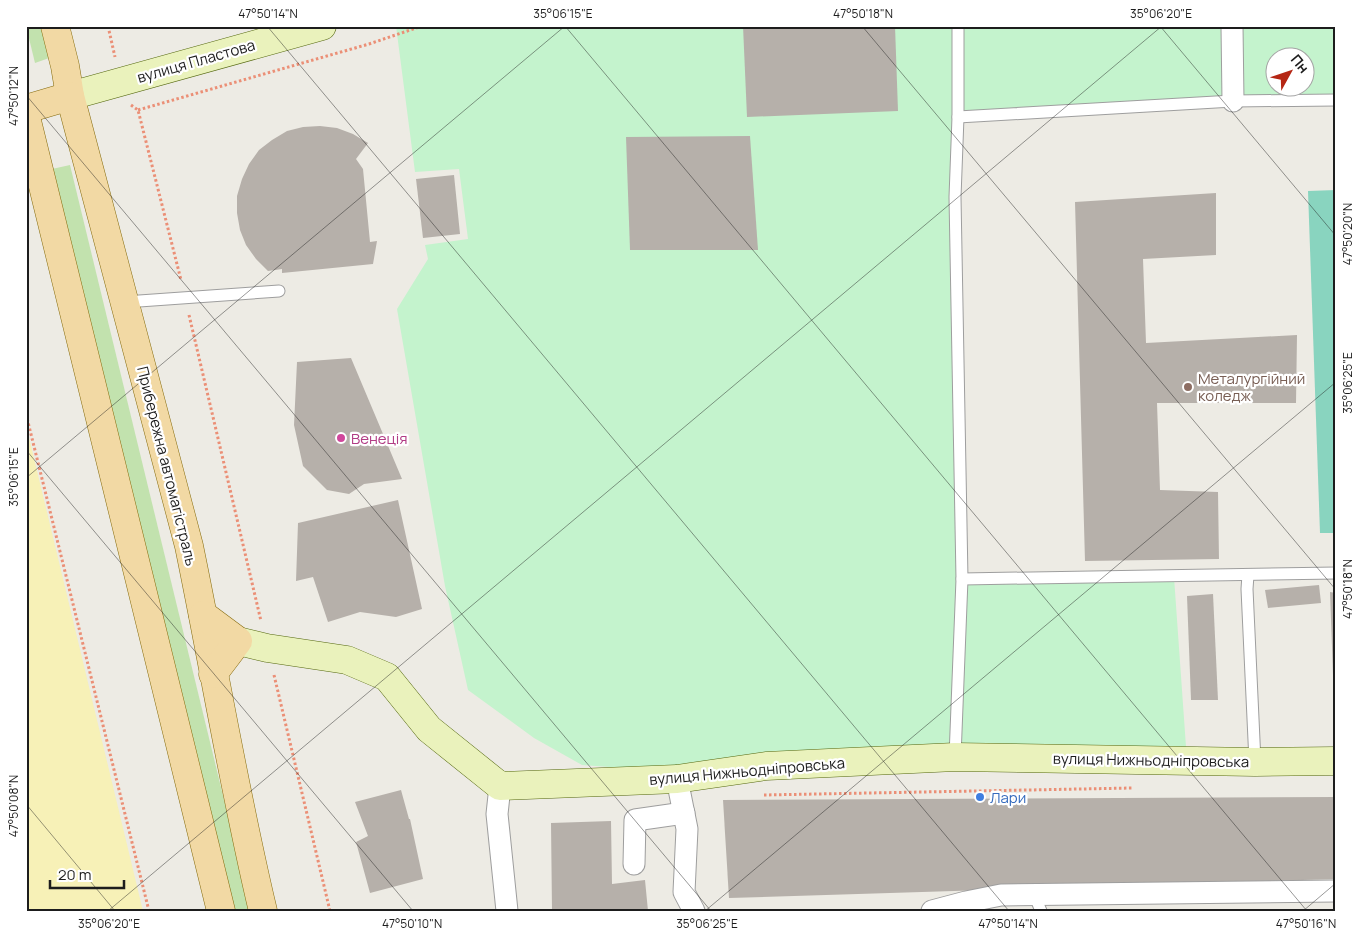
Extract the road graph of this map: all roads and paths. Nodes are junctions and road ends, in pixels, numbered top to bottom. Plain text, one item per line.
1 (54, 26) edge
2 (108, 26) edge
3 (322, 26) edge
4 (422, 26) edge
5 (958, 26) edge
6 (1232, 26) edge
7 (123, 82) junction
8 (70, 96) junction
9 (1336, 100) edge
10 (1233, 101) junction
11 (26, 109) edge
12 (138, 110) junction
13 (26, 117) edge
14 (958, 117) junction
15 (279, 291) dead end
16 (185, 297) junction
17 (125, 302) junction
18 (26, 414) edge
19 (1336, 573) edge
20 (1248, 575) junction
21 (962, 579) junction
22 (203, 615) junction
23 (238, 641) junction
24 (267, 648) junction
25 (213, 674) junction
26 (955, 757) junction
27 (1255, 762) junction
28 (1336, 762) edge
29 (677, 779) junction
30 (500, 786) junction
31 (1136, 788) dead end
32 (760, 795) dead end
33 (684, 813) junction
34 (634, 864) dead end
35 (1336, 891) edge
36 (1038, 903) edge
37 (149, 911) edge
38 (221, 911) edge
39 (263, 911) edge
40 (330, 911) edge
41 (507, 911) edge
42 (694, 911) edge
43 (932, 911) edge

1 - 8 main road, Прибережна автомагістраль
2 - 7 path
3 - 7 street, вулиця Пластова
4 - 12 path
5 - 14 lane
6 - 10 street
7 - 8 street, вулиця Пластова
7 - 12 path
8 - 11 main road
8 - 17 main road, Прибережна автомагістраль
9 - 10 lane
10 - 14 lane
12 - 16 path
13 - 38 main road
14 - 21 lane
15 - 16 lane
16 - 17 lane
16 - 24 path
17 - 22 main road, Прибережна автомагістраль
18 - 37 path
19 - 20 lane
20 - 21 lane
20 - 27 lane
21 - 26 lane
22 - 23 main road
22 - 25 main road, Прибережна автомагістраль
23 - 24 street
23 - 25 main road
24 - 30 street
24 - 40 path
25 - 39 main road, Прибережна автомагістраль
26 - 27 street, вулиця Нижньодніпровська
26 - 29 street, вулиця Нижньодніпровська
27 - 28 street, вулиця Нижньодніпровська
29 - 30 street, вулиця Нижньодніпровська
29 - 33 street
30 - 41 street
31 - 32 path
33 - 34 street
33 - 42 street
35 - 36 street
36 - 43 street

